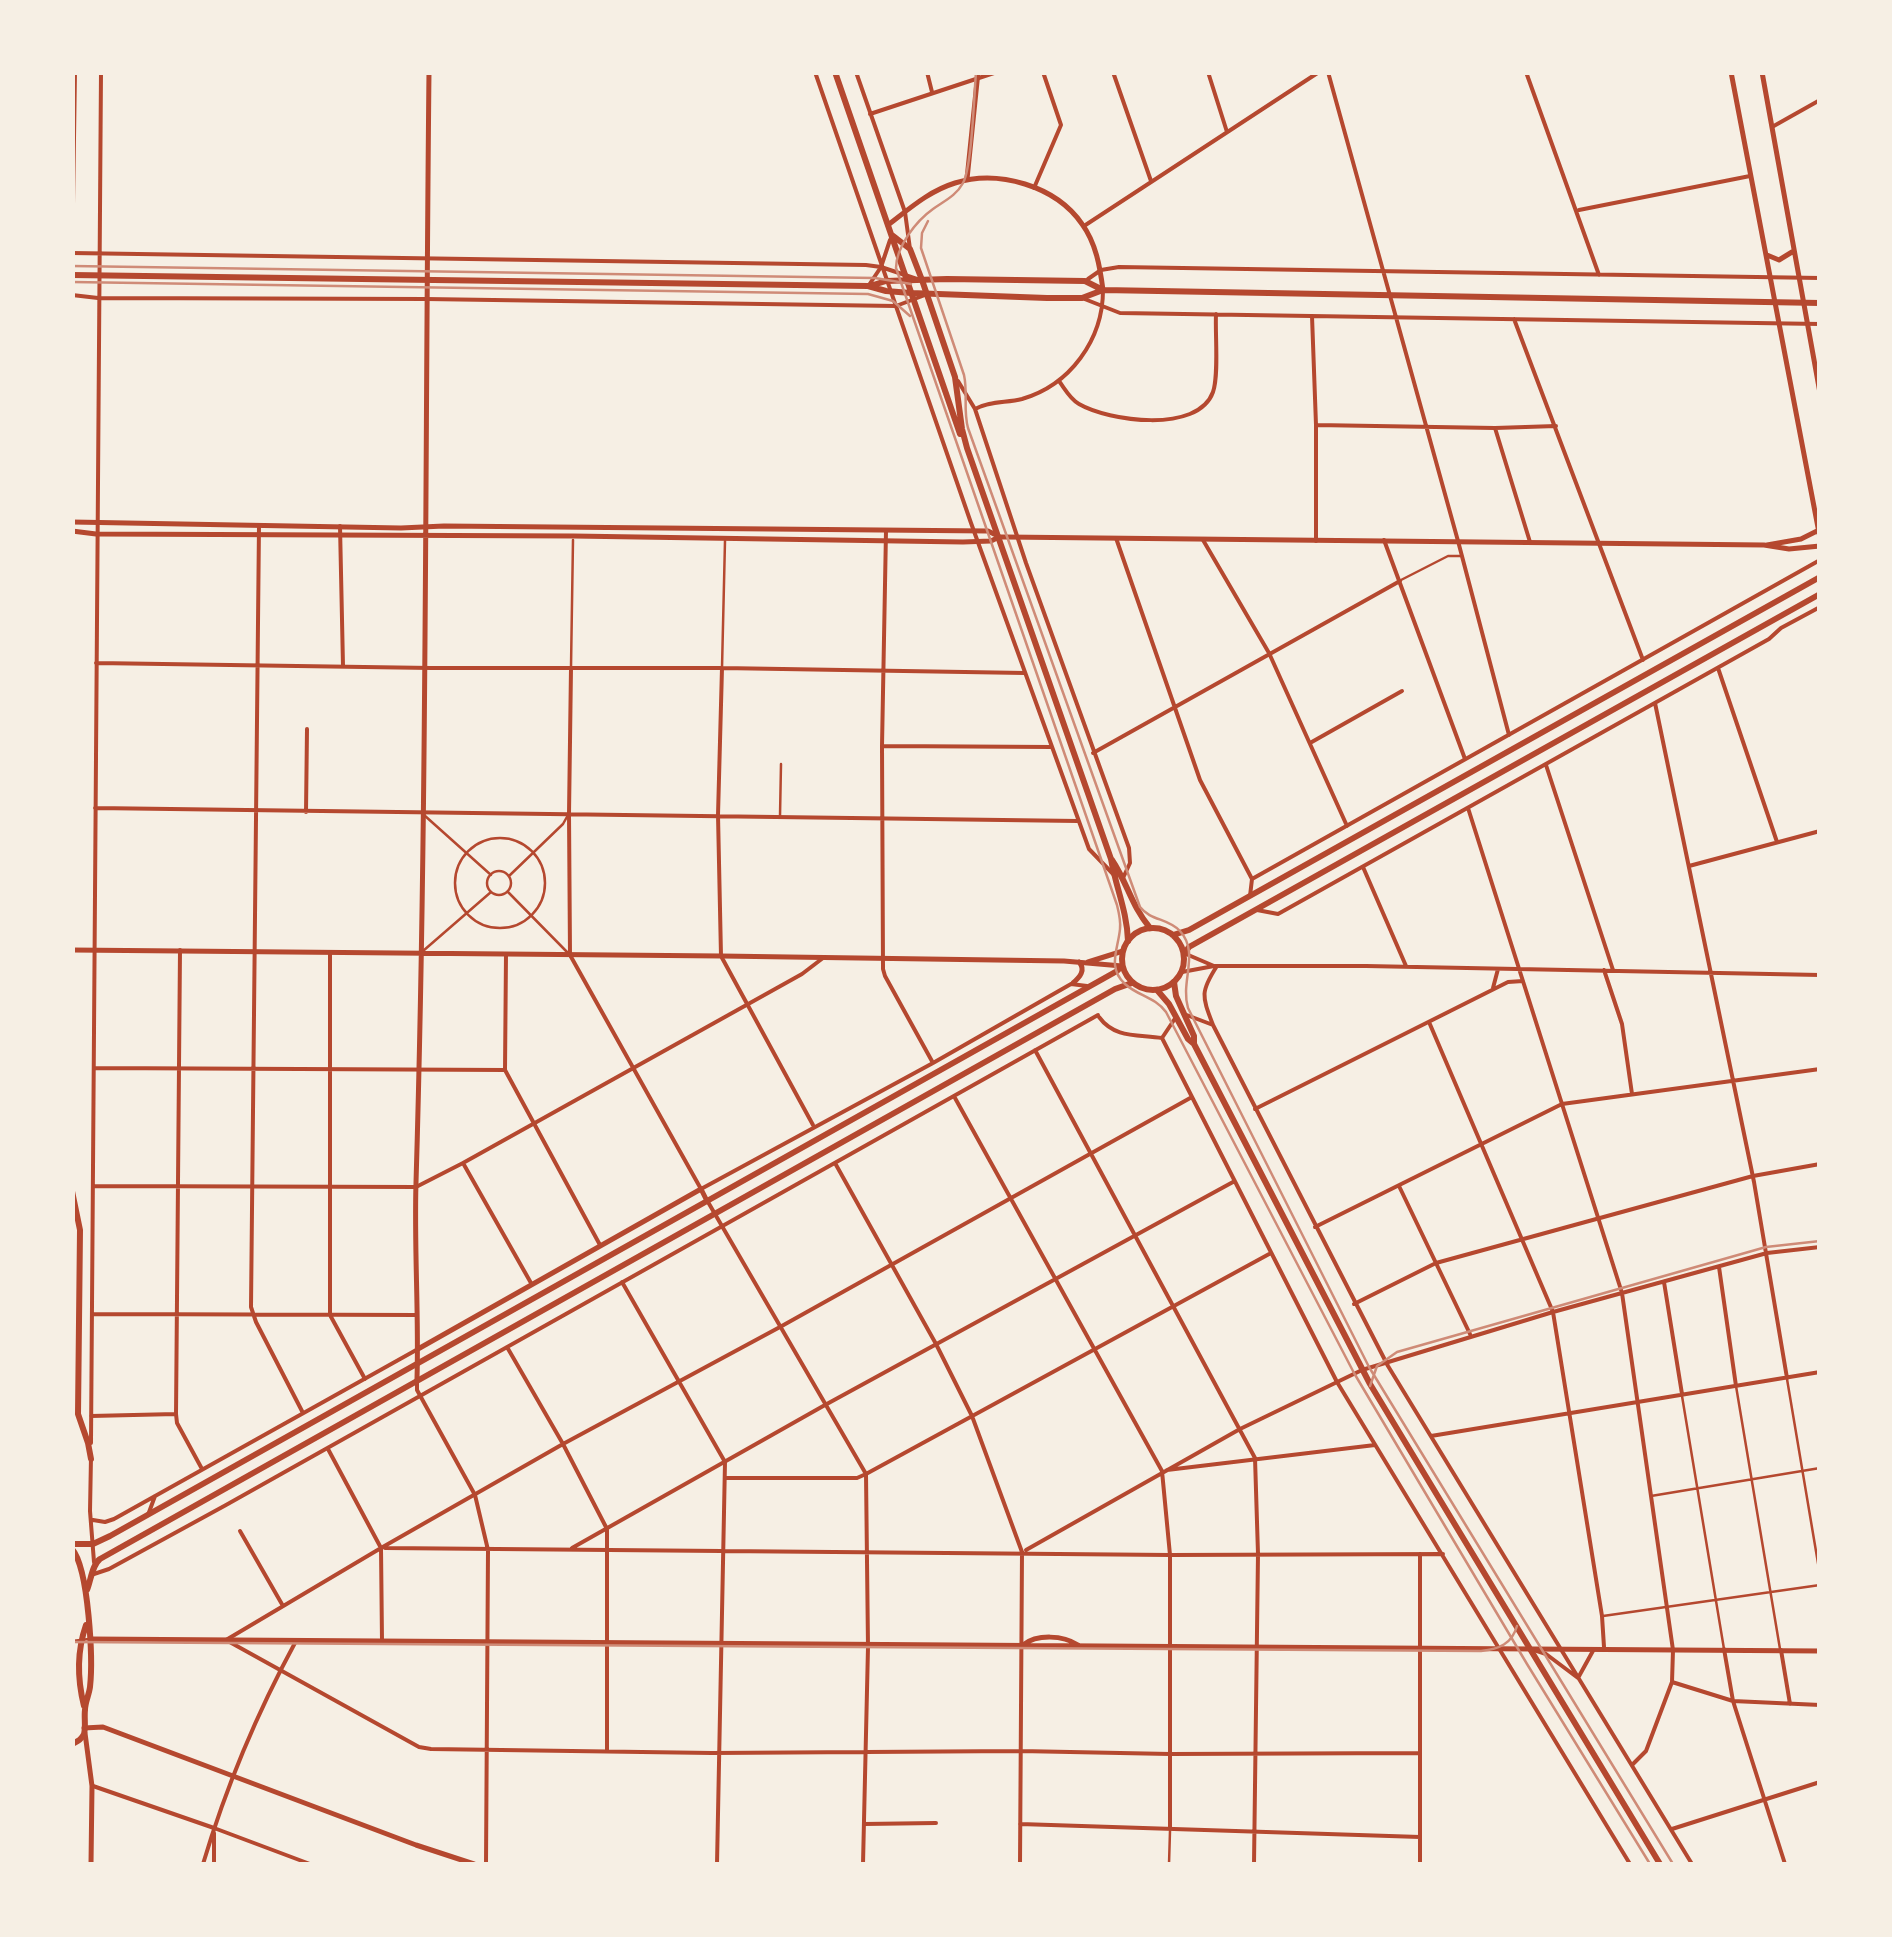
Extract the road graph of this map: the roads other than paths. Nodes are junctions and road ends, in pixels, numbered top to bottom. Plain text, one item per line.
1 (74, 72) edge
2 (100, 72) edge
3 (428, 72) edge
4 (814, 72) edge
5 (835, 72) edge
6 (856, 72) edge
7 (928, 72) edge
8 (996, 72) edge
9 (1043, 72) edge
10 (1114, 72) edge
11 (1208, 72) edge
12 (1319, 72) edge
13 (1328, 72) edge
14 (1526, 72) edge
15 (1731, 72) edge
16 (1762, 72) edge
17 (978, 76) edge
18 (932, 94) junction
19 (1820, 100) edge
20 (870, 114) junction
21 (1772, 127) junction
22 (1227, 132) junction
23 (1750, 176) junction
24 (967, 180) junction
25 (1152, 182) junction
26 (1034, 188) junction
27 (72, 204) edge
28 (1577, 210) junction
29 (905, 212) junction
30 (888, 225) junction
31 (1084, 226) junction
32 (892, 235) junction
33 (910, 249) junction
34 (1793, 250) junction
35 (72, 253) edge
36 (1765, 253) junction
37 (98, 254) junction
38 (426, 259) junction
39 (881, 267) junction
40 (1101, 270) junction
41 (1382, 271) junction
42 (72, 275) edge
43 (98, 275) junction
44 (1600, 275) junction
45 (905, 277) junction
46 (1770, 277) junction
47 (1798, 278) junction
48 (1820, 278) edge
49 (426, 280) junction
50 (922, 280) junction
51 (886, 281) junction
52 (1085, 281) junction
53 (868, 286) junction
54 (1103, 290) junction
55 (890, 292) junction
56 (72, 294) edge
57 (926, 294) junction
58 (1390, 295) junction
59 (912, 296) junction
60 (98, 298) junction
61 (1082, 298) junction
62 (426, 300) junction
63 (1774, 302) junction
64 (1803, 302) junction
65 (1820, 302) edge
66 (896, 306) junction
67 (1103, 307) junction
68 (1216, 314) junction
69 (1312, 316) junction
70 (1397, 317) junction
71 (1514, 319) junction
72 (1778, 323) junction
73 (1806, 324) junction
74 (1820, 324) edge
75 (955, 377) junction
76 (1059, 381) junction
77 (1820, 394) edge
78 (975, 409) junction
79 (1316, 425) junction
80 (1556, 426) junction
81 (1426, 427) junction
82 (1495, 428) junction
83 (967, 448) junction
84 (72, 522) edge
85 (96, 522) junction
86 (259, 524) junction
87 (340, 526) junction
88 (424, 527) junction
89 (574, 527) junction
90 (724, 529) junction
91 (886, 531) junction
92 (974, 531) junction
93 (72, 532) edge
94 (1819, 533) edge
95 (96, 534) junction
96 (259, 536) junction
97 (340, 536) junction
98 (573, 536) junction
99 (424, 537) junction
100 (998, 537) junction
101 (1018, 537) junction
102 (1116, 538) junction
103 (725, 539) junction
104 (1202, 539) junction
105 (1384, 540) junction
106 (886, 541) junction
107 (1316, 541) junction
108 (1458, 541) junction
109 (978, 542) junction
110 (1530, 542) junction
111 (1598, 543) junction
112 (1764, 546) junction
113 (1820, 546) edge
114 (1462, 556) junction
115 (1820, 560) edge
116 (1820, 576) edge
117 (1400, 581) junction
118 (1820, 594) edge
119 (1820, 607) edge
120 (1270, 653) junction
121 (1642, 660) junction
122 (96, 664) junction
123 (258, 665) junction
124 (342, 666) junction
125 (426, 668) junction
126 (571, 668) junction
127 (722, 668) junction
128 (1718, 668) junction
129 (883, 671) junction
130 (1025, 673) junction
131 (1402, 691) dead end
132 (1655, 703) junction
133 (1174, 708) junction
134 (308, 729) dead end
135 (1509, 734) junction
136 (1310, 743) junction
137 (882, 746) junction
138 (1052, 747) junction
139 (1094, 753) junction
140 (1465, 759) junction
141 (781, 764) dead end
142 (1546, 764) junction
143 (95, 808) junction
144 (1468, 808) junction
145 (256, 812) junction
146 (306, 812) junction
147 (423, 814) junction
148 (569, 814) junction
149 (718, 815) junction
150 (780, 817) junction
151 (883, 820) junction
152 (1078, 821) junction
153 (1347, 826) junction
154 (1820, 831) edge
155 (1777, 842) junction
156 (534, 852) junction
157 (466, 853) junction
158 (1111, 859) junction
159 (1688, 866) junction
160 (1363, 867) junction
161 (491, 874) junction
162 (1114, 875) junction
163 (509, 876) junction
164 (1123, 878) junction
165 (1252, 879) junction
166 (491, 892) junction
167 (508, 892) junction
168 (1250, 896) junction
169 (1257, 910) junction
170 (466, 913) junction
171 (532, 916) junction
172 (1150, 928) junction
173 (1173, 935) junction
174 (1128, 941) junction
175 (72, 950) edge
176 (94, 950) junction
177 (180, 950) junction
178 (254, 951) junction
179 (1123, 951) junction
180 (330, 952) junction
181 (422, 952) junction
182 (506, 954) junction
183 (1184, 954) junction
184 (570, 955) junction
185 (721, 956) junction
186 (823, 958) junction
187 (882, 958) junction
188 (1082, 962) junction
189 (1122, 966) junction
190 (1215, 966) junction
191 (1406, 966) junction
192 (1498, 969) junction
193 (1520, 969) junction
194 (1604, 970) junction
195 (1612, 970) junction
196 (1182, 972) junction
197 (1711, 972) junction
198 (1820, 975) edge
199 (1523, 981) junction
200 (1132, 982) junction
201 (1174, 982) junction
202 (1072, 983) junction
203 (1088, 987) junction
204 (1156, 990) junction
205 (1492, 990) junction
206 (1098, 999) junction
207 (748, 1004) junction
208 (1098, 1015) junction
209 (1180, 1016) junction
210 (1429, 1022) junction
211 (1213, 1025) junction
212 (1162, 1038) junction
213 (1035, 1050) junction
214 (933, 1062) junction
215 (634, 1066) junction
216 (94, 1068) junction
217 (179, 1068) junction
218 (254, 1069) junction
219 (330, 1070) junction
220 (420, 1070) junction
221 (504, 1070) junction
222 (1820, 1070) edge
223 (1733, 1080) junction
224 (1632, 1094) junction
225 (954, 1096) junction
226 (1192, 1097) junction
227 (1562, 1104) junction
228 (1255, 1109) junction
229 (533, 1124) junction
230 (814, 1127) junction
231 (1482, 1144) junction
232 (1090, 1153) junction
233 (463, 1163) junction
234 (834, 1163) junction
235 (1820, 1164) edge
236 (1753, 1176) junction
237 (1234, 1181) junction
238 (94, 1186) junction
239 (178, 1186) junction
240 (252, 1186) junction
241 (1398, 1186) junction
242 (328, 1187) junction
243 (416, 1187) junction
244 (701, 1190) junction
245 (72, 1191) edge
246 (1009, 1198) junction
247 (707, 1200) junction
248 (715, 1214) junction
249 (1598, 1218) junction
250 (722, 1226) junction
251 (1315, 1227) junction
252 (1134, 1234) junction
253 (1524, 1238) junction
254 (601, 1246) junction
255 (1820, 1247) edge
256 (1272, 1253) junction
257 (1767, 1253) junction
258 (891, 1263) junction
259 (1436, 1263) junction
260 (1719, 1267) junction
261 (1054, 1280) junction
262 (622, 1282) junction
263 (1664, 1282) junction
264 (531, 1284) junction
265 (1622, 1293) junction
266 (1354, 1304) junction
267 (1174, 1306) junction
268 (1553, 1312) junction
269 (177, 1313) junction
270 (92, 1314) junction
271 (252, 1314) junction
272 (330, 1315) junction
273 (418, 1315) junction
274 (780, 1327) junction
275 (1471, 1336) junction
276 (936, 1344) junction
277 (507, 1347) junction
278 (418, 1349) junction
279 (1093, 1349) junction
280 (1386, 1361) junction
281 (418, 1363) junction
282 (1362, 1370) junction
283 (1820, 1372) edge
284 (1787, 1378) junction
285 (365, 1379) junction
286 (417, 1381) junction
287 (678, 1382) junction
288 (1337, 1382) junction
289 (1736, 1386) junction
290 (1682, 1394) junction
291 (420, 1395) junction
292 (1636, 1402) junction
293 (825, 1405) junction
294 (1570, 1412) junction
295 (303, 1413) junction
296 (176, 1414) junction
297 (91, 1416) junction
298 (972, 1416) junction
299 (1240, 1428) junction
300 (1431, 1436) junction
301 (564, 1444) junction
302 (1376, 1445) junction
303 (327, 1448) junction
304 (1255, 1458) junction
305 (91, 1459) junction
306 (724, 1462) junction
307 (1820, 1468) edge
308 (202, 1470) junction
309 (1162, 1471) junction
310 (1802, 1471) junction
311 (866, 1474) junction
312 (726, 1478) junction
313 (1753, 1478) junction
314 (1698, 1488) junction
315 (475, 1495) junction
316 (154, 1496) junction
317 (1650, 1496) junction
318 (148, 1514) junction
319 (91, 1516) junction
320 (608, 1529) junction
321 (240, 1531) dead end
322 (136, 1538) junction
323 (161, 1540) junction
324 (93, 1544) junction
325 (72, 1547) edge
326 (381, 1548) junction
327 (488, 1550) junction
328 (568, 1550) junction
329 (608, 1550) junction
330 (722, 1550) junction
331 (867, 1552) junction
332 (1022, 1552) junction
333 (1258, 1554) junction
334 (1420, 1554) junction
335 (1443, 1554) junction
336 (1170, 1555) junction
337 (94, 1570) junction
338 (1820, 1575) edge
339 (1820, 1585) edge
340 (87, 1590) junction
341 (1771, 1592) junction
342 (1716, 1600) junction
343 (282, 1606) junction
344 (1667, 1607) junction
345 (1602, 1616) junction
346 (87, 1621) junction
347 (75, 1639) edge
348 (91, 1640) junction
349 (226, 1640) junction
350 (296, 1640) junction
351 (382, 1641) junction
352 (486, 1642) junction
353 (609, 1643) junction
354 (721, 1644) junction
355 (868, 1645) junction
356 (1022, 1646) junction
357 (1170, 1647) junction
358 (1256, 1648) junction
359 (1499, 1648) junction
360 (1530, 1648) junction
361 (1420, 1649) junction
362 (1560, 1649) junction
363 (1594, 1649) junction
364 (1604, 1649) junction
365 (1724, 1649) junction
366 (1673, 1650) junction
367 (1781, 1650) junction
368 (1820, 1650) edge
369 (280, 1669) junction
370 (1578, 1678) junction
371 (1672, 1682) junction
372 (1733, 1701) junction
373 (1790, 1704) junction
374 (1820, 1705) edge
375 (85, 1707) junction
376 (84, 1730) junction
377 (72, 1744) edge
378 (486, 1750) junction
379 (607, 1751) junction
380 (1020, 1751) junction
381 (864, 1752) junction
382 (718, 1753) junction
383 (1170, 1754) junction
384 (1255, 1754) junction
385 (1420, 1754) junction
386 (1632, 1765) junction
387 (234, 1777) junction
388 (1820, 1782) edge
389 (92, 1786) junction
390 (1763, 1799) junction
391 (864, 1824) junction
392 (936, 1824) dead end
393 (1020, 1824) junction
394 (214, 1828) junction
395 (1170, 1829) junction
396 (1671, 1829) junction
397 (1255, 1832) junction
398 (1420, 1838) junction
399 (91, 1864) edge
400 (202, 1864) edge
401 (214, 1864) edge
402 (310, 1864) edge
403 (474, 1864) edge
404 (486, 1864) edge
405 (717, 1864) edge
406 (863, 1864) edge
407 (1020, 1864) edge
408 (1170, 1864) edge
409 (1254, 1864) edge
410 (1420, 1864) edge
411 (1630, 1864) edge
412 (1660, 1864) edge
413 (1692, 1864) edge
414 (1785, 1864) edge

1 - 27 main road
2 - 37 street
3 - 38 street
4 - 39 street
5 - 30 main road
6 - 20 street
7 - 18 street
8 - 17 street
9 - 26 street
10 - 25 street
11 - 22 street
12 - 22 street
13 - 41 street
14 - 28 street
15 - 23 street
16 - 21 street
17 - 18 street
17 - 24 street
18 - 20 street
19 - 21 street
20 - 29 street
21 - 34 street
22 - 25 street
23 - 28 street
23 - 36 street
24 - 26 street
24 - 29 street
25 - 31 street
26 - 31 street
28 - 44 street
29 - 30 street
29 - 33 street
30 - 32 main road
31 - 40 street
32 - 33 main road
32 - 39 street
32 - 45 main road
33 - 50 main road
34 - 36 street
34 - 47 street
35 - 37 street
36 - 46 street
37 - 38 street
37 - 43 street
38 - 39 street
38 - 49 street
39 - 45 street
39 - 51 street
39 - 53 street
40 - 41 street
40 - 52 street
40 - 54 street
41 - 44 street
41 - 58 street
42 - 43 main road
43 - 49 main road
43 - 60 street
44 - 46 street
45 - 50 main road
45 - 51 main road
45 - 59 main road
46 - 47 street
46 - 63 street
47 - 48 street
47 - 64 street
49 - 53 main road
49 - 62 street
50 - 52 main road
50 - 57 main road
51 - 53 main road
51 - 55 street
52 - 54 main road
53 - 55 main road
54 - 58 main road
54 - 61 main road
54 - 67 street
55 - 59 main road
55 - 66 street
56 - 60 street
57 - 59 main road
57 - 61 main road
57 - 75 main road
58 - 63 main road
58 - 70 street
59 - 66 street
59 - 83 main road
60 - 62 street
60 - 85 street
61 - 67 street
62 - 66 street
62 - 88 street
63 - 64 main road
63 - 72 street
64 - 65 main road
64 - 73 street
66 - 92 street
67 - 68 street
67 - 76 street
68 - 69 street
68 - 76 street
69 - 70 street
69 - 79 street
70 - 71 street
70 - 81 street
71 - 72 street
71 - 80 street
72 - 73 street
72 - 94 street
73 - 74 street
73 - 77 street
75 - 78 street
75 - 83 main road
76 - 78 street
78 - 101 street
79 - 81 street
79 - 107 street
80 - 82 street
80 - 111 street
81 - 82 street
81 - 108 street
82 - 110 street
83 - 100 main road
84 - 85 street
85 - 86 street
85 - 95 street
86 - 87 street
86 - 96 street
87 - 88 street
87 - 97 street
88 - 89 street
88 - 99 street
89 - 90 street
89 - 98 street
90 - 91 street
90 - 103 street
91 - 92 street
91 - 106 street
92 - 100 street
92 - 109 street
93 - 95 street
94 - 112 street
95 - 96 street
95 - 122 street
96 - 97 street
96 - 123 street
97 - 99 street
97 - 124 street
98 - 99 street
98 - 103 street
98 - 126 street
99 - 125 street
100 - 101 street
100 - 109 street
100 - 158 main road
101 - 102 street
101 - 139 street
102 - 104 street
102 - 133 street
103 - 106 street
103 - 127 street
104 - 107 street
104 - 120 street
105 - 107 street
105 - 108 street
105 - 117 street
106 - 109 street
106 - 129 street
108 - 110 street
108 - 114 street
109 - 130 street
110 - 111 street
111 - 112 street
111 - 121 street
112 - 113 street
114 - 117 street
114 - 135 street
115 - 121 street
116 - 168 main road
117 - 120 street
117 - 140 street
118 - 169 main road
119 - 128 street
120 - 133 street
120 - 136 street
121 - 135 street
122 - 123 street
122 - 143 street
123 - 124 street
123 - 145 street
124 - 125 street
125 - 126 street
125 - 147 street
126 - 127 street
126 - 148 street
127 - 129 street
127 - 149 street
128 - 132 street
128 - 155 street
129 - 130 street
129 - 137 street
130 - 138 street
131 - 136 street
132 - 142 street
132 - 159 street
133 - 139 street
133 - 165 street
134 - 146 street
135 - 140 street
136 - 153 street
137 - 138 street
137 - 151 street
138 - 152 street
139 - 164 street
140 - 153 street
141 - 150 street
142 - 144 street
142 - 195 street
143 - 145 street
143 - 176 street
144 - 160 street
144 - 193 street
145 - 146 street
145 - 178 street
146 - 147 street
147 - 148 street
147 - 157 street
147 - 181 street
148 - 149 street
148 - 156 street
148 - 184 street
149 - 150 street
149 - 185 street
150 - 151 street
151 - 152 street
151 - 187 street
152 - 162 street
153 - 165 street
154 - 155 street
155 - 159 street
156 - 157 street
156 - 163 street
156 - 171 street
157 - 161 street
157 - 170 street
158 - 162 main road
158 - 164 main road
159 - 197 street
160 - 169 street
160 - 191 street
161 - 163 street
161 - 166 street
162 - 174 main road
163 - 167 street
164 - 172 main road
165 - 168 street
166 - 167 street
166 - 170 street
167 - 171 street
168 - 173 main road
169 - 183 main road
170 - 171 street
170 - 181 street
171 - 184 street
172 - 173 main road
172 - 174 main road
173 - 183 main road
174 - 179 main road
175 - 176 street
176 - 177 street
176 - 216 street
177 - 178 street
177 - 217 street
178 - 180 street
178 - 218 street
179 - 188 street
179 - 189 main road
180 - 181 street
180 - 219 street
181 - 182 street
181 - 220 street
182 - 184 street
182 - 221 street
183 - 190 street
183 - 196 main road
184 - 185 street
184 - 215 street
185 - 186 street
185 - 207 street
186 - 187 street
186 - 207 street
187 - 188 street
187 - 214 street
188 - 189 street
188 - 202 street
189 - 200 main road
189 - 203 main road
190 - 191 street
190 - 196 street
190 - 211 street
191 - 192 street
192 - 193 street
192 - 205 street
193 - 194 street
193 - 199 street
194 - 195 street
194 - 224 street
195 - 197 street
196 - 201 main road
197 - 198 street
197 - 223 street
199 - 205 street
199 - 227 street
200 - 204 main road
200 - 206 main road
201 - 204 main road
201 - 209 main road
202 - 203 street
202 - 214 street
203 - 247 main road
204 - 209 main road
205 - 210 street
206 - 208 street
206 - 248 main road
207 - 215 street
207 - 230 street
208 - 212 street
208 - 213 street
209 - 211 street
209 - 212 street
209 - 282 main road
210 - 228 street
210 - 231 street
211 - 228 street
212 - 226 street
213 - 225 street
213 - 232 street
214 - 230 street
215 - 229 street
215 - 244 street
216 - 217 street
216 - 238 street
217 - 218 street
217 - 239 street
218 - 219 street
218 - 240 street
219 - 220 street
219 - 242 street
220 - 221 street
220 - 243 street
221 - 229 street
222 - 223 street
223 - 224 street
223 - 236 street
224 - 227 street
225 - 234 street
225 - 246 street
226 - 232 street
226 - 237 street
227 - 231 street
227 - 249 street
228 - 251 street
229 - 233 street
229 - 254 street
230 - 244 street
231 - 241 street
231 - 253 street
232 - 246 street
232 - 252 street
233 - 243 street
233 - 264 street
234 - 250 street
234 - 258 street
235 - 236 street
236 - 249 street
236 - 257 street
237 - 252 street
237 - 256 street
238 - 239 street
238 - 270 street
239 - 240 street
239 - 269 street
240 - 242 street
240 - 271 street
241 - 251 street
241 - 259 street
242 - 243 street
242 - 272 street
243 - 273 street
244 - 247 street
244 - 254 street
245 - 305 main road
246 - 258 street
246 - 261 street
247 - 248 street
247 - 281 main road
248 - 250 street
248 - 286 main road
249 - 253 street
249 - 265 street
250 - 262 street
250 - 274 street
251 - 266 street
252 - 261 street
252 - 267 street
253 - 259 street
253 - 268 street
254 - 264 street
255 - 257 street
256 - 267 street
256 - 288 street
257 - 260 street
257 - 284 street
258 - 274 street
258 - 276 street
259 - 266 street
259 - 275 street
260 - 263 street
260 - 289 street
261 - 276 street
261 - 279 street
262 - 277 street
262 - 287 street
263 - 265 street
263 - 290 street
264 - 278 street
265 - 268 street
265 - 292 street
266 - 280 street
267 - 279 street
267 - 299 street
268 - 275 street
268 - 294 street
269 - 270 street
269 - 271 street
269 - 296 street
270 - 297 street
271 - 272 street
271 - 295 street
272 - 273 street
272 - 285 street
273 - 278 street
274 - 287 street
274 - 293 street
275 - 280 street
276 - 293 street
276 - 298 street
277 - 291 street
277 - 301 street
278 - 281 street
278 - 285 street
279 - 298 street
279 - 309 street
280 - 282 street
280 - 300 street
281 - 286 street
281 - 318 main road
282 - 288 street
282 - 360 main road
283 - 284 street
284 - 289 street
284 - 310 street
285 - 295 street
286 - 291 street
286 - 322 main road
287 - 301 street
287 - 306 street
288 - 299 street
288 - 302 street
289 - 290 street
289 - 313 street
290 - 292 street
290 - 314 street
291 - 303 street
291 - 315 street
292 - 294 street
292 - 317 street
293 - 306 street
293 - 311 street
294 - 300 street
294 - 345 street
295 - 308 street
296 - 297 street
296 - 308 street
297 - 305 street
298 - 311 street
298 - 332 street
299 - 304 street
299 - 309 street
300 - 362 street
301 - 315 street
301 - 320 street
302 - 304 street
302 - 335 street
303 - 323 street
303 - 326 street
304 - 309 street
304 - 333 street
305 - 319 street
306 - 312 street
306 - 320 street
307 - 310 street
308 - 316 street
309 - 332 street
309 - 336 street
310 - 313 street
310 - 338 street
311 - 312 street
311 - 331 street
312 - 330 street
313 - 314 street
313 - 341 street
314 - 317 street
314 - 342 street
315 - 326 street
315 - 327 street
316 - 318 street
316 - 319 street
317 - 344 street
318 - 324 main road
319 - 324 street
320 - 328 street
320 - 329 street
321 - 343 street
322 - 323 street
322 - 337 main road
323 - 337 street
324 - 325 main road
324 - 337 street
325 - 340 main road
326 - 327 street
326 - 343 street
326 - 351 street
327 - 328 street
327 - 352 street
328 - 329 street
329 - 330 street
329 - 353 street
330 - 331 street
330 - 354 street
331 - 332 street
331 - 355 street
332 - 336 street
332 - 356 street
333 - 334 street
333 - 336 street
333 - 358 street
334 - 335 street
334 - 361 street
335 - 359 street
336 - 357 street
337 - 340 main road
339 - 341 street
340 - 346 main road
341 - 342 street
341 - 367 street
342 - 344 street
342 - 365 street
343 - 349 street
344 - 345 street
344 - 366 street
345 - 364 street
346 - 347 main road
346 - 348 main road
347 - 348 street
347 - 375 main road
348 - 349 street
348 - 375 main road
349 - 350 street
349 - 369 street
350 - 351 street
350 - 369 street
351 - 352 street
352 - 353 street
352 - 378 street
353 - 354 street
353 - 379 street
354 - 355 street
354 - 382 street
355 - 356 street
355 - 381 street
356 - 357 street
356 - 380 street
357 - 358 street
357 - 383 street
358 - 361 street
358 - 384 street
359 - 360 street
359 - 361 street
359 - 411 street
360 - 362 street
360 - 370 street
360 - 412 main road
361 - 385 street
362 - 363 street
362 - 370 street
363 - 364 street
363 - 370 street
364 - 366 street
365 - 366 street
365 - 367 street
365 - 372 street
366 - 371 street
367 - 368 street
367 - 373 street
369 - 378 street
369 - 387 street
370 - 386 street
371 - 372 street
371 - 386 street
372 - 373 street
372 - 390 street
373 - 374 street
375 - 376 main road
376 - 377 main road
376 - 387 street
376 - 389 street
378 - 379 street
378 - 404 street
379 - 382 street
380 - 381 street
380 - 383 street
380 - 393 street
381 - 382 street
381 - 391 street
382 - 405 street
383 - 384 street
383 - 395 street
384 - 385 street
384 - 397 street
385 - 398 street
386 - 396 street
387 - 394 street
387 - 403 street
388 - 390 street
389 - 394 street
389 - 399 street
390 - 396 street
390 - 414 street
391 - 392 street
391 - 406 street
393 - 395 street
393 - 407 street
394 - 400 street
394 - 401 street
394 - 402 street
395 - 397 street
395 - 408 street
396 - 413 street
397 - 398 street
397 - 409 street
398 - 410 street

